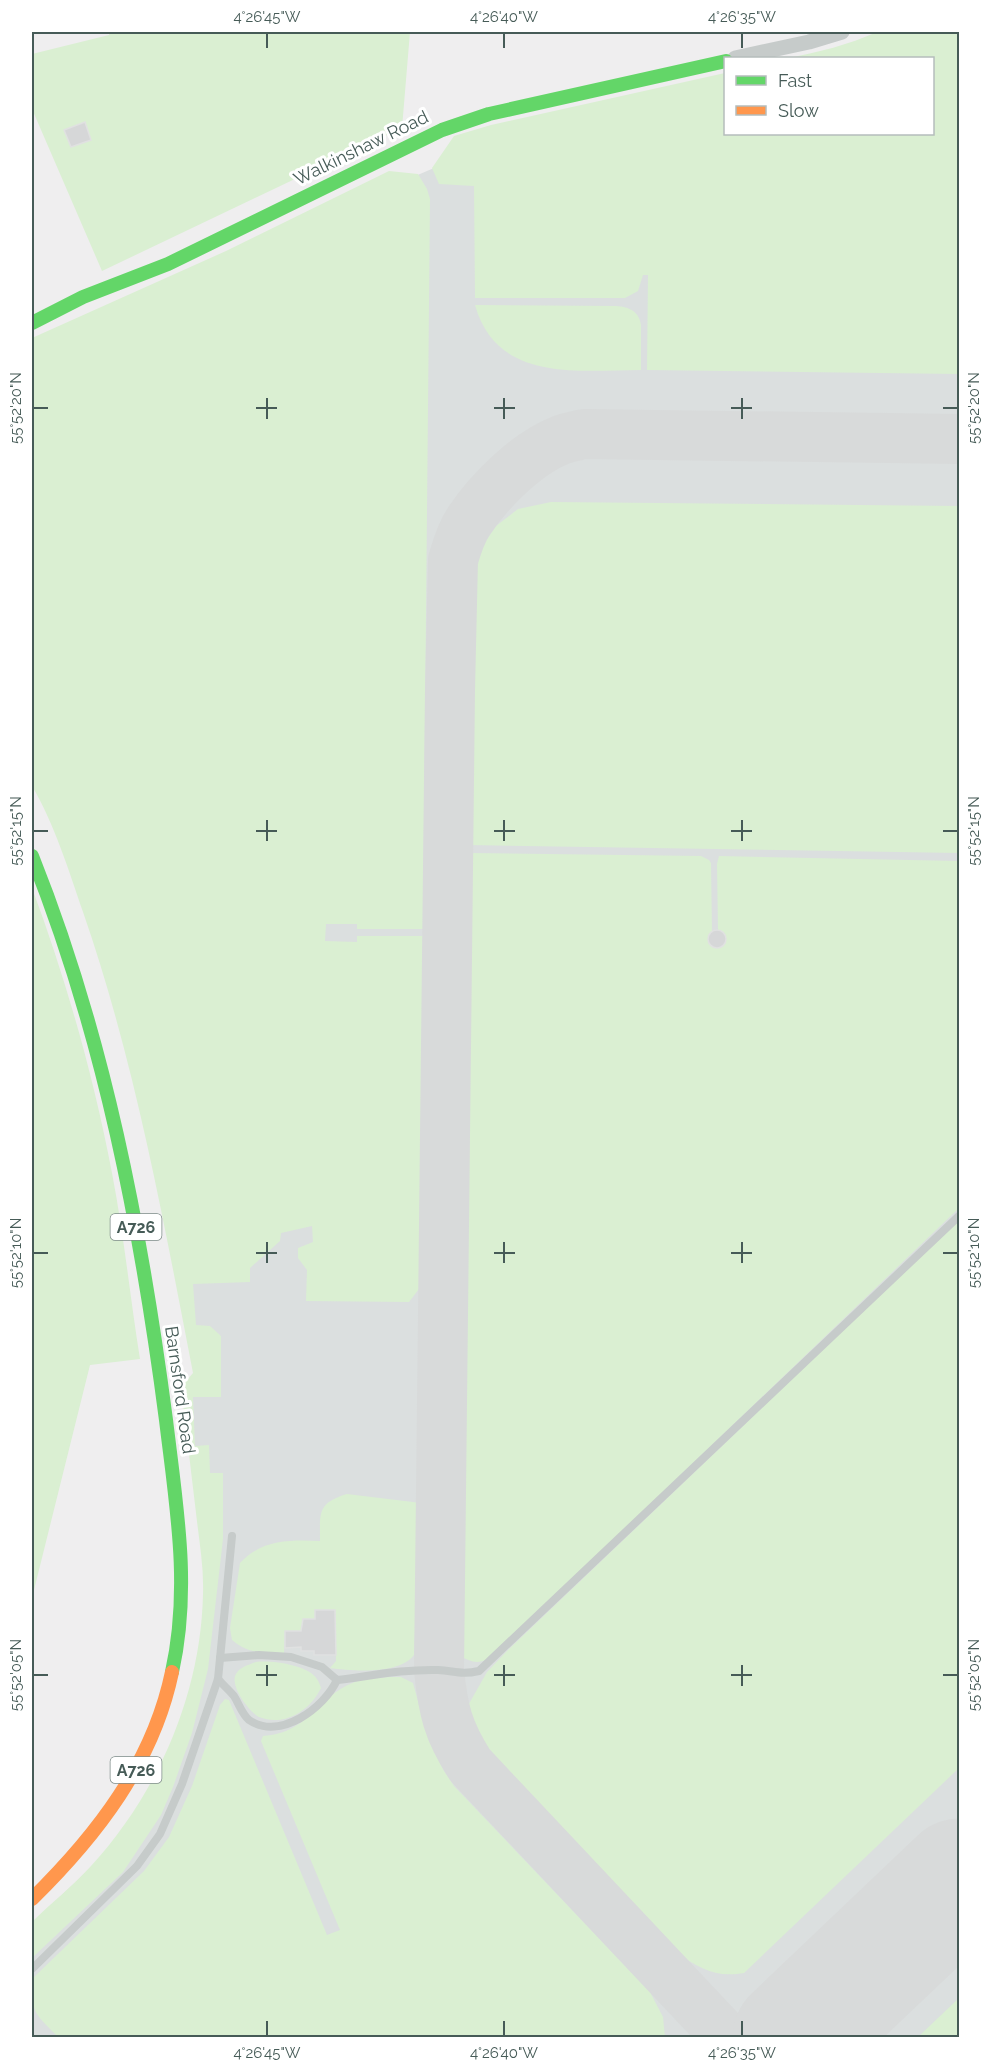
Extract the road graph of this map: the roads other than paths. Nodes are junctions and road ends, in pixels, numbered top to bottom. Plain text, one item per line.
1 (842, 32) edge
2 (740, 57) edge
3 (724, 61) edge
4 (32, 323) edge
5 (32, 856) edge
6 (960, 1215) edge
7 (232, 1536) dead end
8 (220, 1658) junction
9 (218, 1679) junction
10 (337, 1680) junction
11 (32, 1899) edge
12 (32, 1969) edge

1 - 2 street
3 - 4 main road, Walkinshaw Road
5 - 11 main road, Barnsford Road / A726
6 - 10 lane
7 - 8 lane
8 - 9 lane
8 - 10 lane
9 - 10 lane
9 - 12 lane

